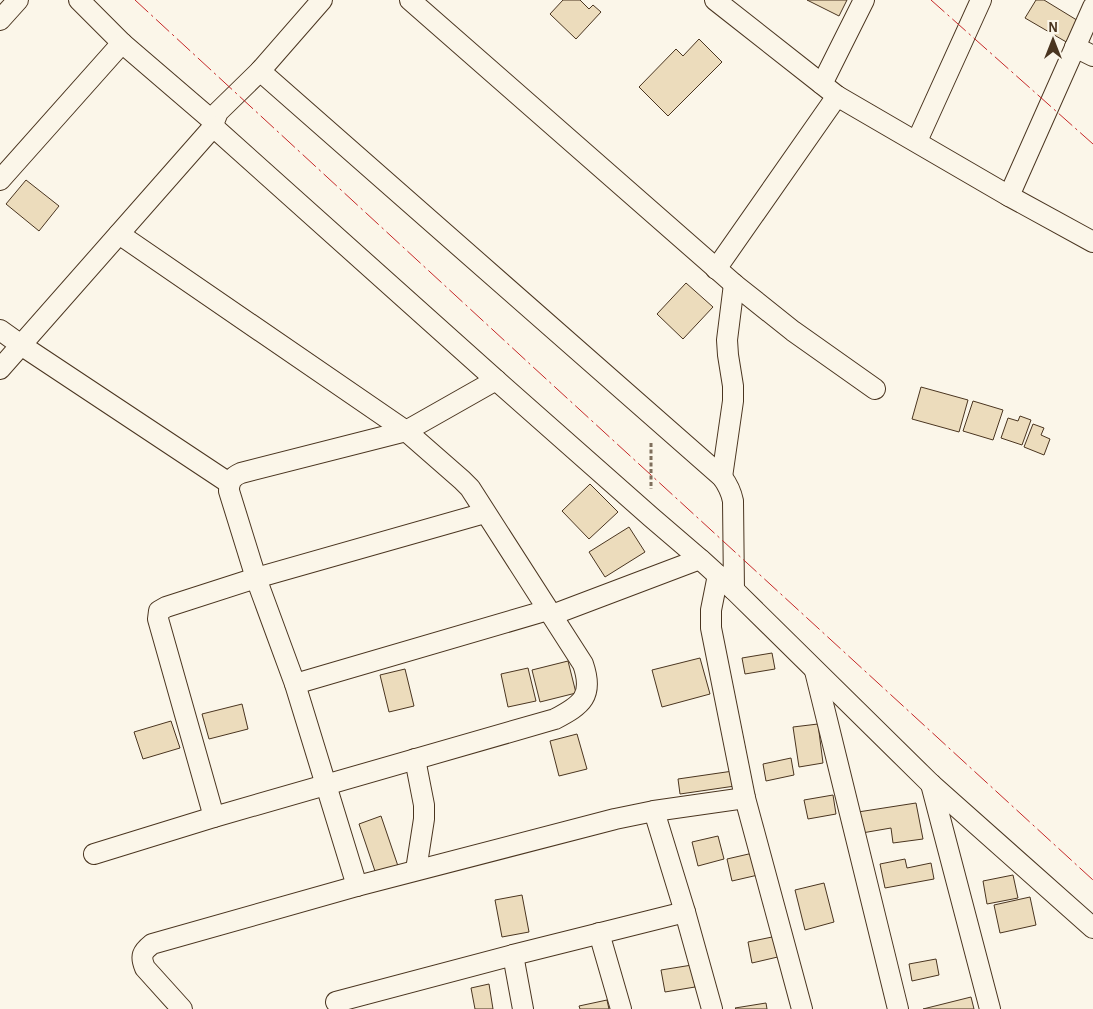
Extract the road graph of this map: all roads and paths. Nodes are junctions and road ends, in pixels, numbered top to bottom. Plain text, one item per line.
1 (18, 0) edge
2 (79, 0) edge
3 (322, 0) edge
4 (410, 0) edge
5 (715, 0) edge
6 (864, 0) edge
7 (981, 0) edge
8 (1093, 7) edge
9 (0, 20) edge
10 (122, 42) junction
11 (1075, 47) junction
12 (1093, 56) edge
13 (260, 71) junction
14 (830, 90) junction
15 (214, 124) junction
16 (917, 141) junction
17 (0, 180) edge
18 (1009, 196) junction
19 (119, 234) junction
20 (1093, 242) edge
21 (716, 269) junction
22 (734, 284) junction
23 (0, 330) edge
24 (21, 345) junction
25 (0, 369) edge
26 (496, 380) junction
27 (875, 389) dead end
28 (650, 414) junction
29 (406, 431) junction
30 (722, 477) junction
31 (229, 483) junction
32 (485, 512) junction
33 (651, 517) junction
34 (700, 559) junction
35 (718, 575) junction
36 (256, 578) junction
37 (734, 590) junction
38 (550, 612) junction
39 (815, 670) junction
40 (295, 684) junction
41 (415, 759) junction
42 (327, 784) junction
43 (931, 784) junction
44 (745, 798) junction
45 (654, 811) junction
46 (214, 817) junction
47 (94, 854) dead end
48 (416, 870) junction
49 (357, 886) junction
50 (685, 912) junction
51 (1090, 926) edge
52 (599, 934) junction
53 (1093, 944) edge
54 (513, 955) junction
55 (336, 1002) dead end
56 (182, 1009) edge
57 (523, 1009) edge
58 (621, 1009) edge
59 (712, 1009) edge
60 (802, 1009) edge
61 (898, 1009) edge
62 (990, 1009) edge

1 - 9 street
2 - 10 street
3 - 13 street
4 - 21 street
5 - 14 street
6 - 14 street
7 - 16 street
8 - 11 street
10 - 15 street
10 - 17 street
11 - 12 street
11 - 18 street
13 - 15 street
13 - 28 street
14 - 16 street
14 - 21 street
15 - 19 street
15 - 26 street
16 - 18 street
18 - 20 street
19 - 24 street
19 - 29 street
21 - 22 street
22 - 27 street
22 - 30 street
23 - 24 street
24 - 25 street
24 - 31 street
26 - 29 street
26 - 33 street
28 - 30 street
28 - 33 path
29 - 31 street
29 - 32 street
30 - 37 street
31 - 36 street
32 - 36 street
32 - 38 street
33 - 34 street
34 - 35 street
34 - 38 street
35 - 37 street
35 - 44 street
36 - 40 street
36 - 46 street
37 - 39 street
38 - 40 street
38 - 41 street
39 - 43 street
39 - 61 street
40 - 42 street
41 - 42 street
41 - 48 street
42 - 46 street
42 - 49 street
43 - 51 street
43 - 62 street
44 - 45 street
44 - 60 street
45 - 48 street
45 - 50 street
46 - 47 street
48 - 49 street
49 - 56 street
50 - 52 street
50 - 59 street
51 - 53 street
52 - 54 street
52 - 58 street
54 - 55 street
54 - 57 street

